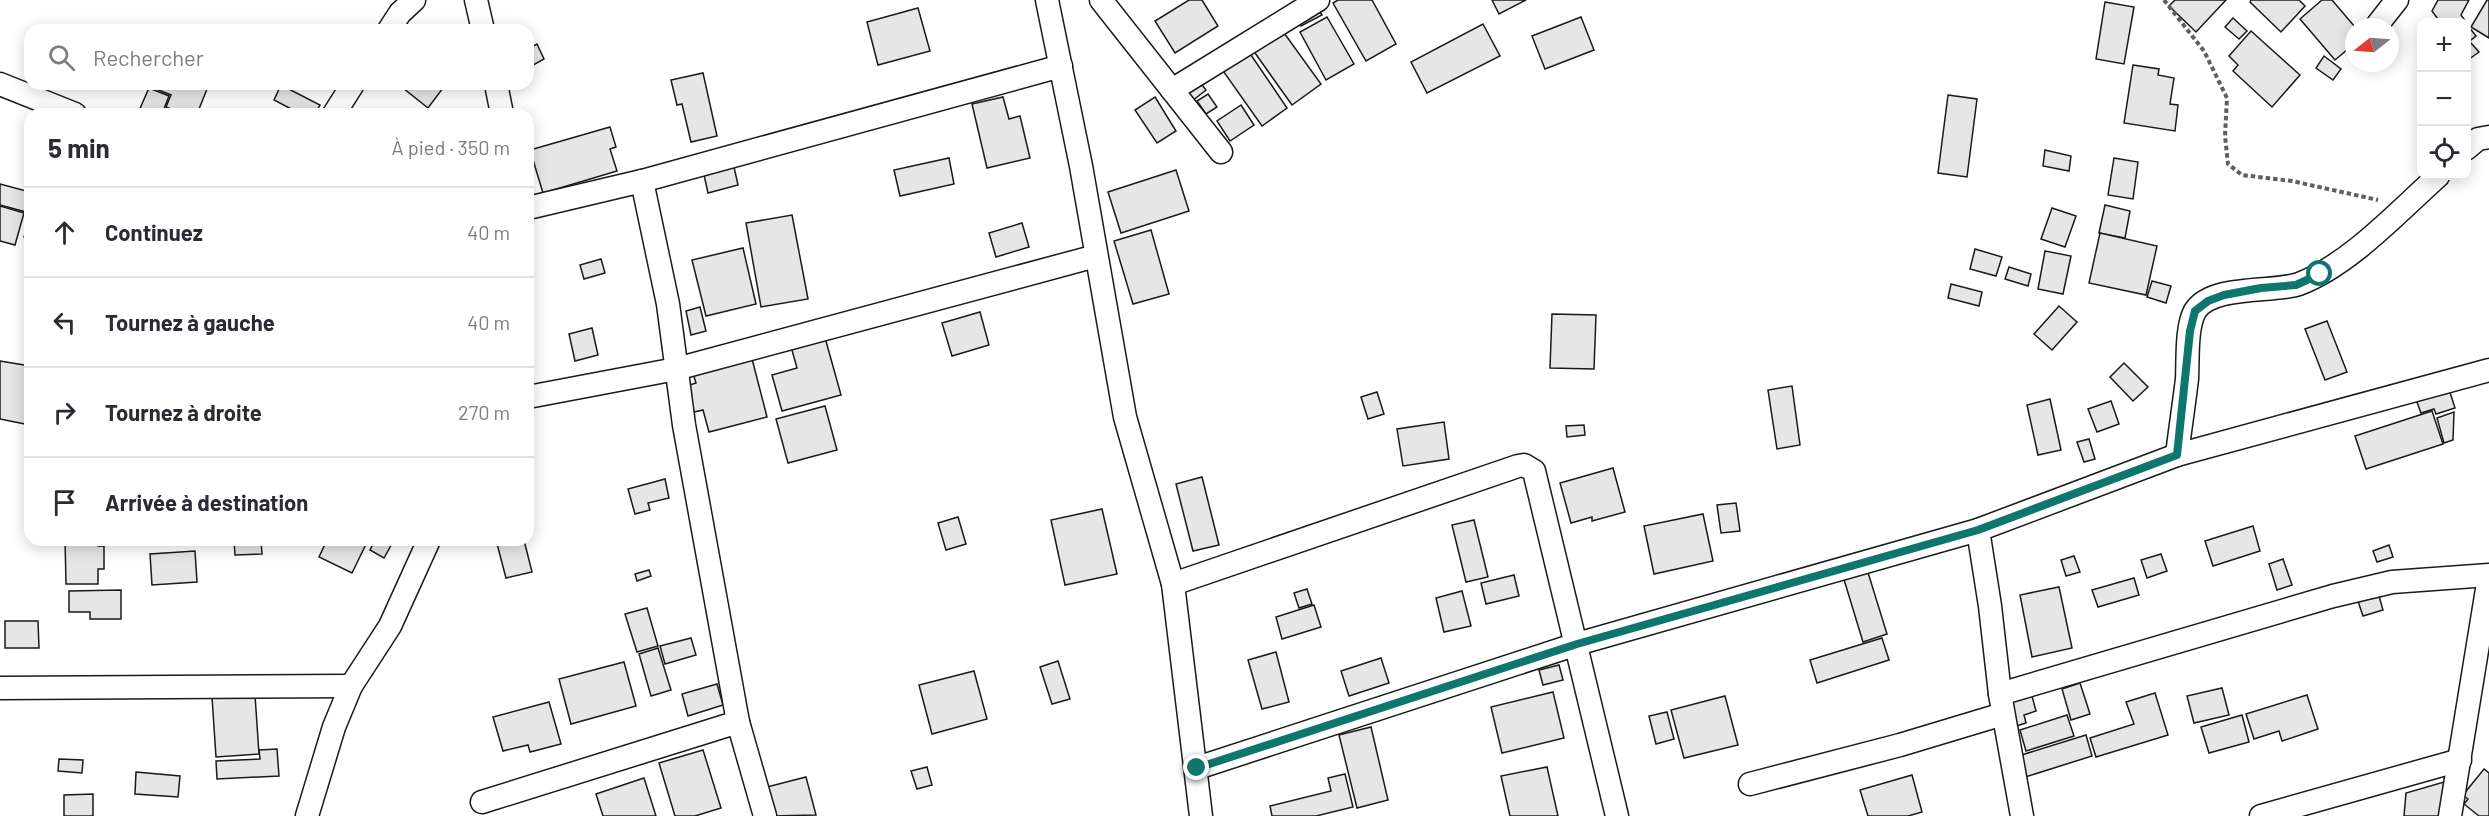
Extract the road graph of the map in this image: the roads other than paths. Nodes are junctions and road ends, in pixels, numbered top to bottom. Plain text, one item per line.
1 (414, 0) edge
2 (476, 0) edge
3 (1047, 0) edge
4 (1101, 0) edge
5 (1318, 0) edge
6 (2397, 0) edge
7 (2383, 18) edge
8 (393, 24) edge
9 (482, 24) edge
10 (1061, 66) junction
11 (0, 84) edge
12 (349, 90) edge
13 (497, 90) edge
14 (1172, 90) junction
15 (60, 108) edge
16 (338, 108) edge
17 (501, 108) edge
18 (2489, 136) edge
19 (2471, 145) edge
20 (1221, 152) dead end
21 (2434, 180) edge
22 (642, 181) junction
23 (534, 207) edge
24 (1096, 256) junction
25 (676, 369) junction
26 (2489, 370) edge
27 (534, 397) edge
28 (2177, 455) junction
29 (1978, 530) junction
30 (426, 546) edge
31 (2489, 576) edge
32 (1173, 584) junction
33 (1577, 644) junction
34 (351, 686) junction
35 (0, 688) edge
36 (2001, 704) junction
37 (738, 722) junction
38 (2460, 760) junction
39 (1197, 768) junction
40 (1750, 784) dead end
41 (482, 802) dead end
42 (308, 816) edge
43 (765, 816) edge
44 (1201, 816) edge
45 (1617, 816) edge
46 (2022, 816) edge
47 (2261, 816) edge
48 (2450, 816) edge

1 - 8 street
2 - 9 street
3 - 10 street
4 - 14 street
5 - 14 street
6 - 7 street
10 - 22 street
10 - 24 street
11 - 15 street
12 - 16 street
13 - 17 street
14 - 20 street
18 - 19 street
21 - 28 street
22 - 23 street
22 - 25 street
24 - 25 street
24 - 32 street
25 - 27 street
25 - 37 street
26 - 28 street
28 - 29 street
29 - 33 street
29 - 36 street
30 - 34 street
31 - 36 street
31 - 38 street
32 - 33 street
32 - 39 street
33 - 39 street
33 - 45 street
34 - 35 street
34 - 42 street
36 - 40 street
36 - 46 street
37 - 41 street
37 - 43 street
38 - 47 street
38 - 48 street
39 - 44 street

